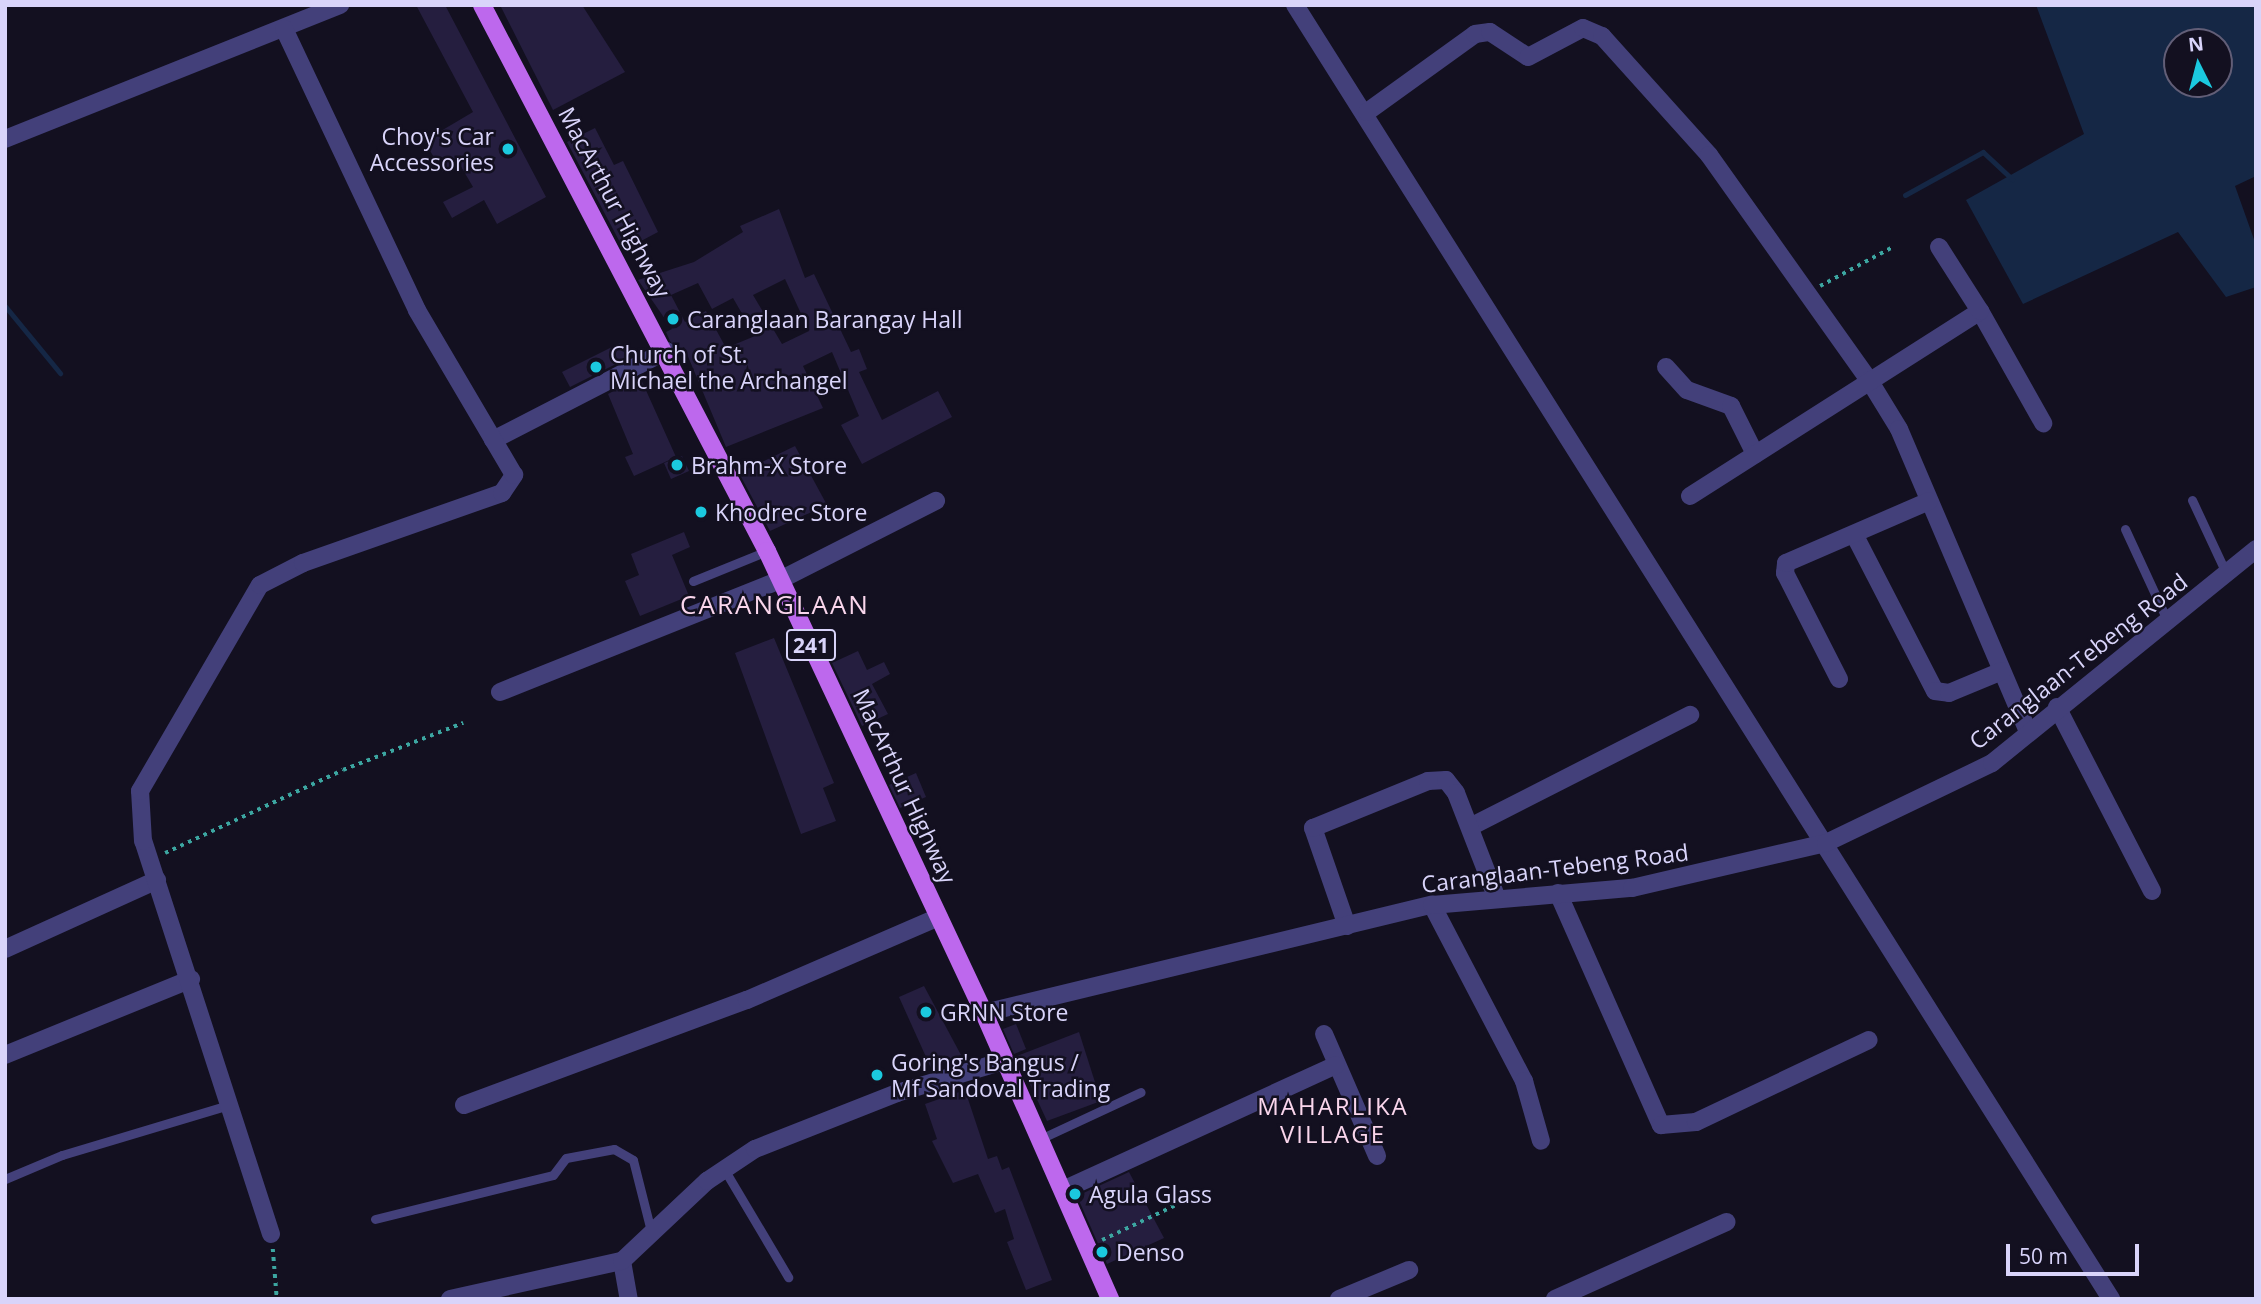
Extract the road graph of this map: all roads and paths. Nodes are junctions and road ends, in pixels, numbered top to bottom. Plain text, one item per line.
1 (340, 5) edge
2 (482, 5) edge
3 (1295, 5) edge
4 (284, 29) junction
5 (1367, 111) junction
6 (5, 139) edge
7 (1939, 247) dead end
8 (1891, 248) dead end
9 (1809, 291) junction
10 (1980, 311) junction
11 (666, 351) junction
12 (1666, 367) dead end
13 (1869, 380) junction
14 (2043, 423) dead end
15 (493, 440) junction
16 (1755, 454) junction
17 (1690, 496) dead end
18 (2192, 500) dead end
19 (936, 501) dead end
20 (1929, 501) junction
21 (2125, 529) dead end
22 (1855, 536) junction
23 (2256, 549) edge
24 (767, 551) junction
25 (2227, 575) junction
26 (780, 580) junction
27 (693, 581) dead end
28 (2168, 623) junction
29 (2002, 671) junction
30 (1839, 679) dead end
31 (500, 692) dead end
32 (2057, 707) junction
33 (1690, 715) dead end
34 (463, 723) dead end
35 (2028, 732) junction
36 (1472, 826) junction
37 (1826, 843) junction
38 (150, 861) junction
39 (158, 880) junction
40 (2152, 891) dead end
41 (1558, 893) junction
42 (1496, 897) junction
43 (1432, 905) junction
44 (939, 917) junction
45 (1346, 926) junction
46 (5, 949) edge
47 (191, 979) junction
48 (984, 1013) junction
49 (1324, 1034) dead end
50 (1869, 1040) dead end
51 (5, 1055) edge
52 (1004, 1061) junction
53 (1336, 1065) junction
54 (1141, 1092) dead end
55 (234, 1104) junction
56 (464, 1105) dead end
57 (1040, 1139) junction
58 (1541, 1141) dead end
59 (1377, 1156) dead end
60 (724, 1169) junction
61 (5, 1179) edge
62 (1063, 1190) junction
63 (1174, 1206) dead end
64 (375, 1219) dead end
65 (1726, 1222) dead end
66 (651, 1231) junction
67 (271, 1234) joint
68 (1087, 1247) junction
69 (622, 1261) junction
70 (1409, 1270) dead end
71 (788, 1277) dead end
72 (1360, 1295) edge
73 (277, 1299) edge
74 (450, 1299) edge
75 (629, 1299) edge
76 (1110, 1299) edge
77 (1339, 1299) edge
78 (1555, 1299) edge
79 (2111, 1299) edge

1 - 4 street
2 - 11 main road, MacArthur Highway / 241
3 - 5 street
4 - 6 street
4 - 15 street
5 - 9 street
5 - 37 street
7 - 10 street
8 - 9 path
9 - 13 street
10 - 13 street
10 - 14 street
11 - 15 street
11 - 24 main road, MacArthur Highway / 241
12 - 16 street
13 - 16 street
13 - 20 street
15 - 38 street
16 - 17 street
18 - 25 lane
19 - 26 street
20 - 22 street
20 - 29 street
21 - 28 lane
22 - 29 street
22 - 30 street
23 - 25 street, Caranglaan-Tebeng Road
24 - 26 main road, MacArthur Highway / 241
24 - 27 lane
25 - 28 street, Caranglaan-Tebeng Road
26 - 31 street
26 - 44 main road, MacArthur Highway / 241
28 - 32 street, Caranglaan-Tebeng Road
29 - 35 street
32 - 35 street, Caranglaan-Tebeng Road
32 - 40 street
33 - 36 street
34 - 38 path
35 - 37 street, Caranglaan-Tebeng Road
36 - 42 street
36 - 45 street
37 - 41 street, Caranglaan-Tebeng Road
37 - 79 street
38 - 39 street
39 - 46 street
39 - 47 street
41 - 42 street, Caranglaan-Tebeng Road
41 - 50 street
42 - 43 street, Caranglaan-Tebeng Road
43 - 45 street, Caranglaan-Tebeng Road
43 - 58 street
44 - 48 main road, MacArthur Highway / 241
44 - 56 street
45 - 48 street, Caranglaan-Tebeng Road
47 - 51 street
47 - 55 street
48 - 52 main road, MacArthur Highway / 241
49 - 53 street
52 - 57 main road, MacArthur Highway / 241
52 - 60 street
53 - 59 street
53 - 62 street
54 - 57 lane
55 - 61 lane
55 - 67 street
57 - 62 main road, MacArthur Highway / 241
60 - 66 street
60 - 71 lane
62 - 68 main road, MacArthur Highway / 241
63 - 68 path
64 - 66 lane
65 - 78 street
66 - 69 street
67 - 73 path
68 - 76 main road, MacArthur Highway / 241
69 - 74 street
69 - 75 street
70 - 72 street
72 - 77 street

